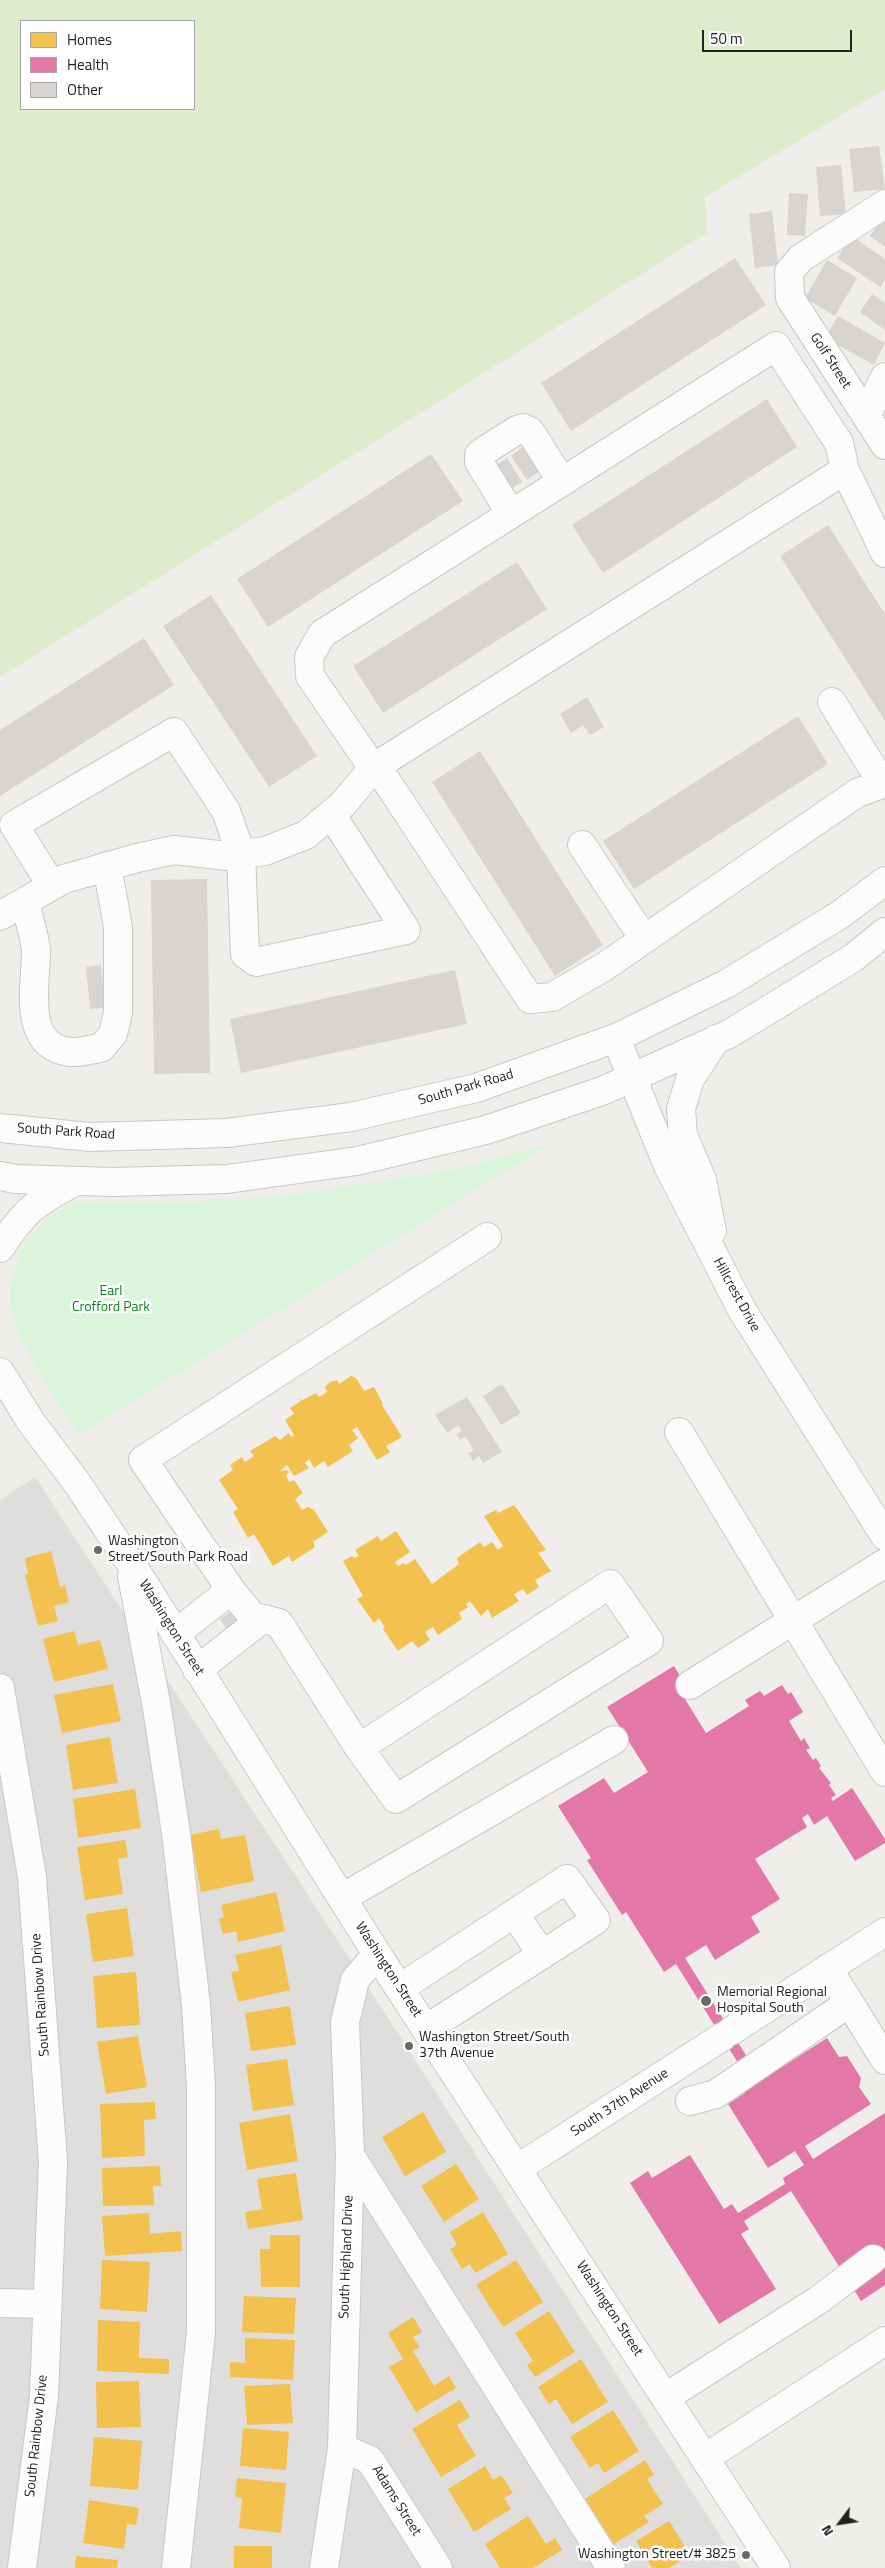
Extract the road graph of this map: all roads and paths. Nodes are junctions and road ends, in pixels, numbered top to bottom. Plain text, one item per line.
1 (885, 204) edge
2 (885, 377) edge
3 (866, 416) junction
4 (885, 445) edge
5 (845, 470) junction
6 (562, 482) junction
7 (511, 514) junction
8 (885, 553) edge
9 (832, 702) dead end
10 (374, 766) junction
11 (885, 778) edge
12 (885, 783) edge
13 (331, 814) junction
14 (582, 845) dead end
15 (241, 854) junction
16 (107, 866) junction
17 (885, 881) edge
18 (52, 886) junction
19 (24, 902) junction
20 (0, 916) edge
21 (885, 932) edge
22 (644, 939) junction
23 (616, 1038) junction
24 (716, 1039) junction
25 (631, 1077) junction
26 (0, 1128) edge
27 (0, 1176) edge
28 (78, 1180) junction
29 (487, 1237) dead end
30 (0, 1248) edge
31 (720, 1267) junction
32 (0, 1372) edge
33 (679, 1432) dead end
34 (885, 1536) edge
35 (129, 1562) junction
36 (885, 1563) edge
37 (231, 1590) junction
38 (262, 1619) junction
39 (792, 1620) junction
40 (175, 1634) junction
41 (198, 1670) junction
42 (690, 1685) dead end
43 (0, 1688) edge
44 (5, 1738) edge
45 (614, 1740) dead end
46 (359, 1748) junction
47 (885, 1772) edge
48 (342, 1898) junction
49 (515, 1914) junction
50 (885, 1932) edge
51 (377, 1954) junction
52 (542, 1955) junction
53 (828, 1968) junction
54 (400, 1988) junction
55 (849, 2003) junction
56 (426, 2029) junction
57 (885, 2060) edge
58 (690, 2101) dead end
59 (350, 2155) junction
60 (518, 2168) junction
61 (873, 2259) dead end
62 (0, 2303) edge
63 (47, 2304) junction
64 (885, 2341) edge
65 (666, 2397) junction
66 (342, 2448) junction
67 (705, 2458) junction
68 (22, 2568) edge
69 (176, 2568) edge
70 (324, 2568) edge
71 (438, 2568) edge
72 (611, 2568) edge
73 (776, 2568) edge

1 - 3 street, Golf Street
2 - 3 street
3 - 4 street, Golf Street
5 - 6 street
5 - 8 street
5 - 10 street
6 - 7 street
6 - 7 street
7 - 10 street
9 - 11 street
10 - 13 street
10 - 22 street
12 - 22 street
13 - 15 street
13 - 15 street
14 - 22 street
15 - 16 street
15 - 18 street
16 - 18 street
16 - 19 street
17 - 23 street, South Park Road
18 - 19 street
19 - 20 street
21 - 24 street
23 - 25 street, Hillcrest Drive
23 - 26 street, South Park Road
24 - 25 street
24 - 31 street
25 - 28 street
25 - 31 street, Hillcrest Drive
27 - 28 street
28 - 30 street
29 - 37 street
31 - 34 street, Hillcrest Drive
32 - 35 street, Washington Street
33 - 39 street
35 - 40 street, Washington Street
35 - 69 street
36 - 39 street
37 - 38 street
37 - 40 street
38 - 41 street
38 - 46 street
39 - 42 street
39 - 47 street
40 - 41 street, Washington Street
41 - 48 street, Washington Street
43 - 44 street, South Rainbow Drive
44 - 63 street, South Rainbow Drive
45 - 48 street
46 - 46 street
48 - 51 street, Washington Street
49 - 52 street
49 - 52 street
49 - 54 street
50 - 53 street, South 37th Avenue
51 - 54 street, Washington Street
51 - 59 street, South Highland Drive
52 - 56 street
53 - 55 street
53 - 60 street, South 37th Avenue
54 - 56 street, Washington Street
55 - 57 street
55 - 58 street
56 - 60 street, Washington Street
59 - 66 street, South Highland Drive
59 - 72 street
60 - 65 street, Washington Street
61 - 65 street
62 - 63 street
63 - 68 street, South Rainbow Drive
64 - 67 street
65 - 67 street, Washington Street
66 - 70 street, South Highland Drive
66 - 71 street, Adams Street
67 - 73 street, Washington Street

